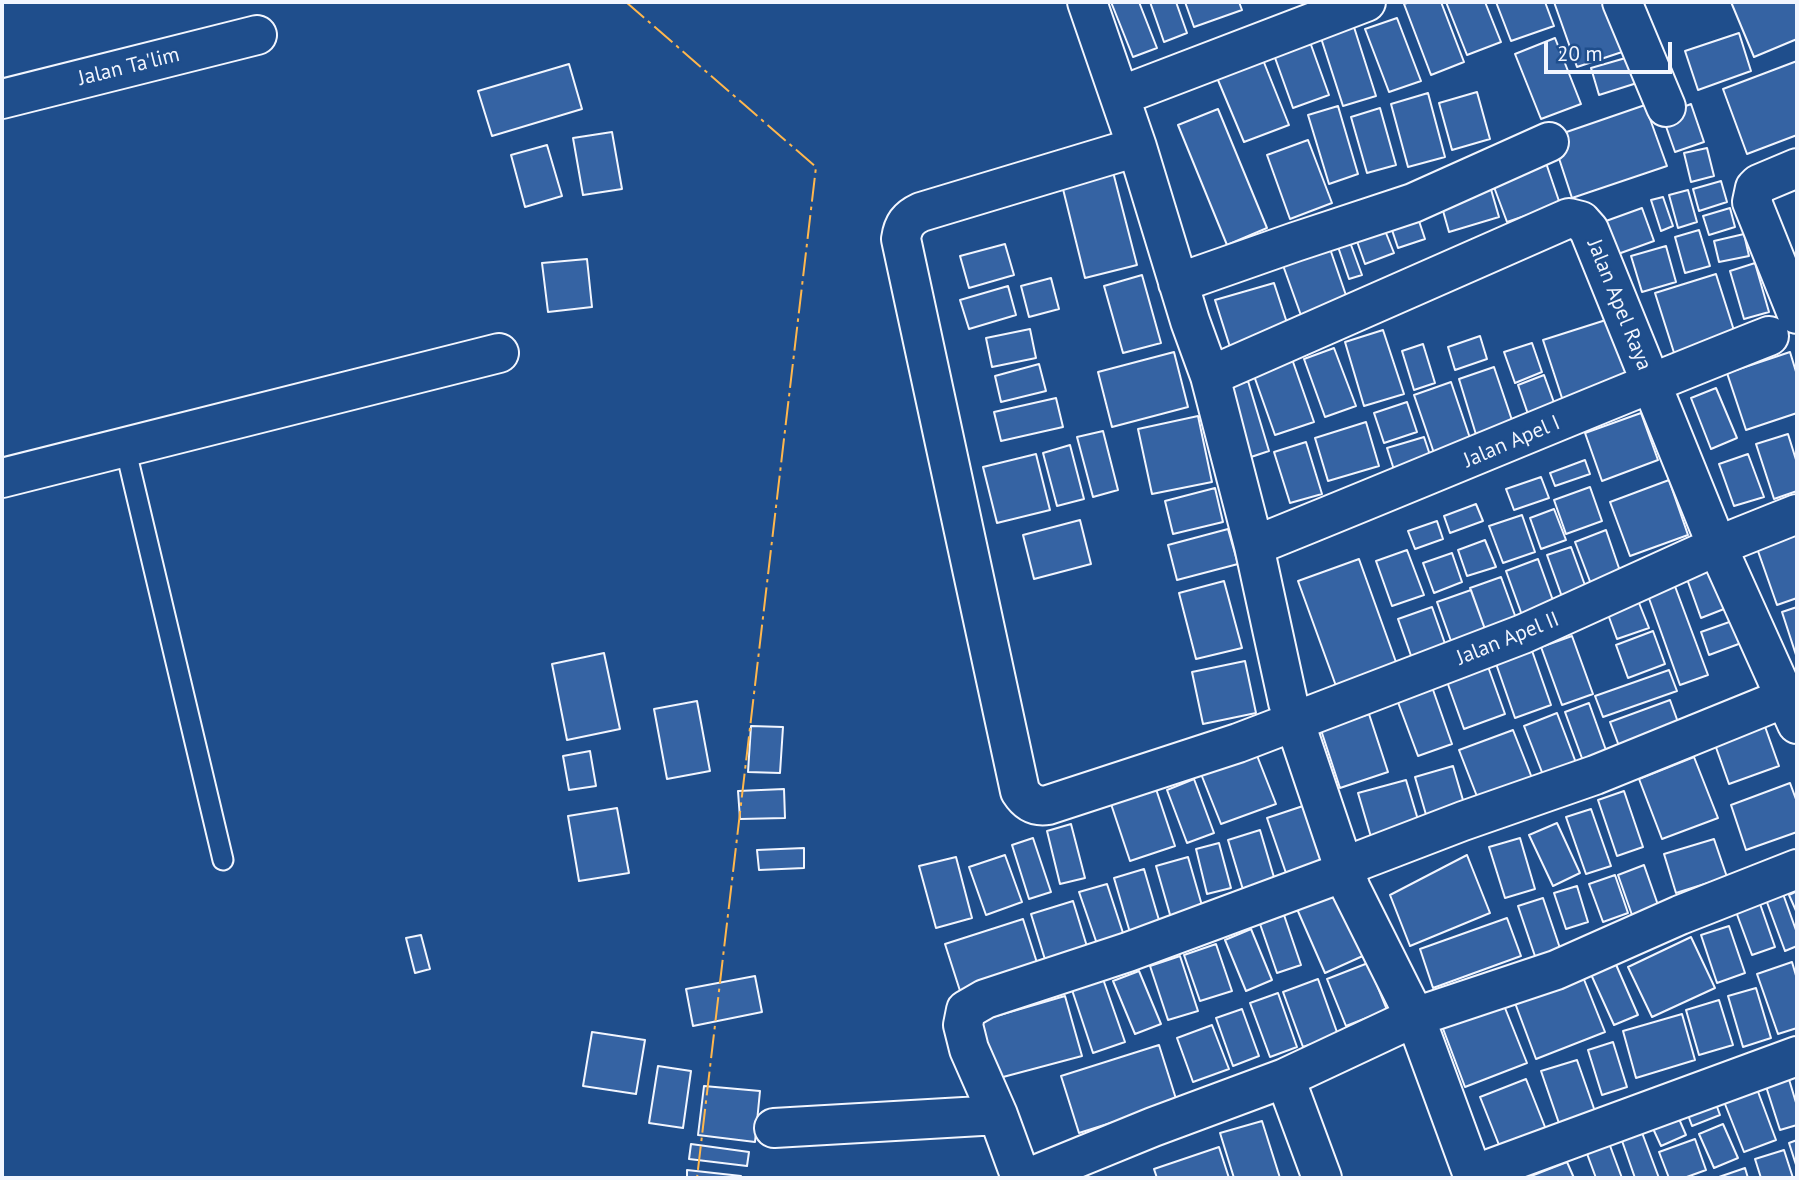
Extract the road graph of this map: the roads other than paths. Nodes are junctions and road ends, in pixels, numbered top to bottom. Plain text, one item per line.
1 (1087, 2) edge
2 (1366, 2) edge
3 (1622, 2) edge
4 (257, 35) dead end
5 (1120, 96) junction
6 (2, 99) edge
7 (1666, 107) dead end
8 (1549, 142) dead end
9 (1137, 147) junction
10 (1797, 168) edge
11 (1178, 283) junction
12 (1783, 325) edge
13 (499, 353) dead end
14 (1210, 376) junction
15 (1651, 382) junction
16 (125, 447) junction
17 (2, 478) edge
18 (1797, 514) edge
19 (1254, 546) junction
20 (1717, 546) junction
21 (1794, 705) edge
22 (1295, 722) junction
23 (223, 860) dead end
24 (1344, 869) junction
25 (1797, 869) edge
26 (1415, 1017) junction
27 (1797, 1056) edge
28 (1285, 1078) junction
29 (998, 1115) junction
30 (774, 1128) dead end
31 (1474, 1177) edge
32 (1021, 1178) edge
33 (1028, 1178) edge
34 (1322, 1178) edge

1 - 5 street
2 - 5 street
3 - 7 street
4 - 6 street, Jalan Ta'lim
5 - 9 street
8 - 11 street
9 - 11 street
9 - 22 street, Jalan Apel II
10 - 12 street
11 - 14 street
12 - 15 street, Jalan Apel I
13 - 16 street
14 - 15 street, Jalan Apel Raya
14 - 19 street
15 - 19 street, Jalan Apel I
15 - 20 street, Jalan Apel Raya
16 - 17 street
16 - 23 lane
18 - 20 street, Jalan Apel II
19 - 22 street
20 - 21 street, Jalan Apel Raya
20 - 22 street, Jalan Apel II
21 - 24 street
22 - 24 street
24 - 26 street
24 - 29 street
25 - 26 street
26 - 28 street
26 - 31 street
27 - 31 street
28 - 33 street
28 - 34 street
29 - 30 street
29 - 32 street

